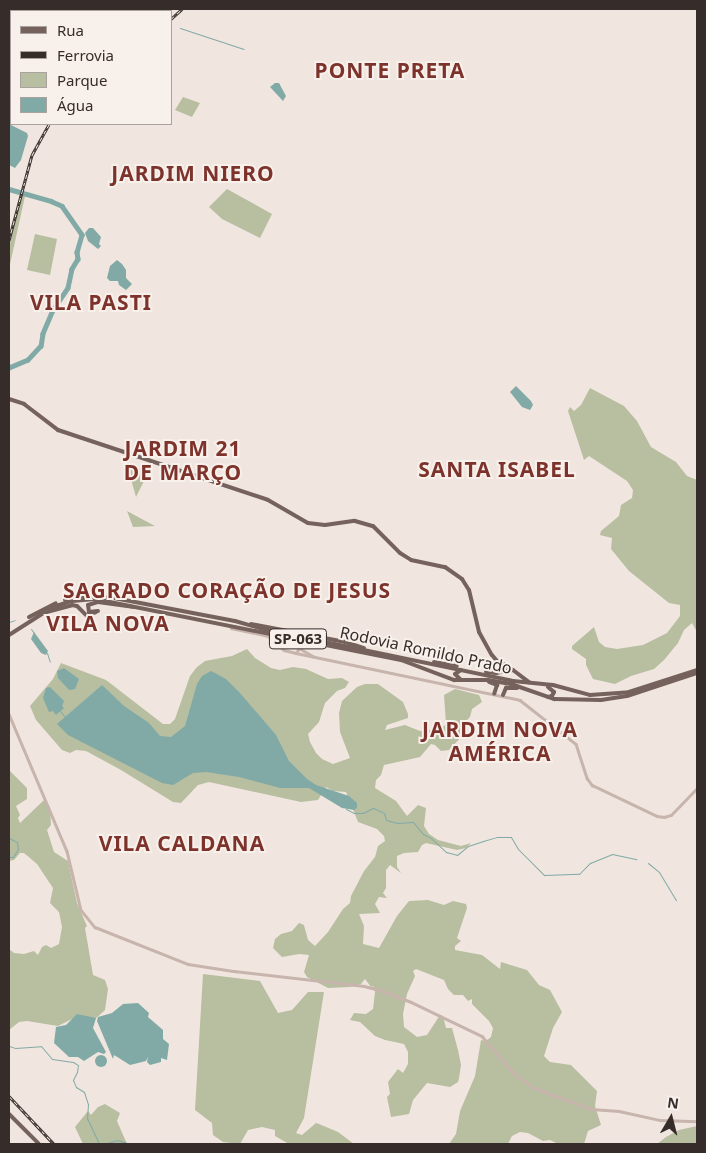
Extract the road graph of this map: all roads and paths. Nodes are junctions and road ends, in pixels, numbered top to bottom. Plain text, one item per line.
1 (9, 399) edge
2 (140, 606) junction
3 (40, 613) junction
4 (220, 623) junction
5 (9, 633) edge
6 (296, 653) junction
7 (316, 657) junction
8 (498, 662) junction
9 (513, 670) junction
10 (477, 671) junction
11 (502, 672) junction
12 (697, 672) edge
13 (484, 680) junction
14 (530, 683) junction
15 (494, 694) junction
16 (503, 695) junction
17 (539, 695) junction
18 (9, 714) edge
19 (697, 788) edge
20 (9, 1114) edge
21 (697, 1121) edge
22 (39, 1144) edge

1 - 8 main road
2 - 3 main road, Rodovia Romildo Prado / SP-063
2 - 3 main road
2 - 4 main road, Rodovia Romildo Prado / SP-063
3 - 5 main road, Rodovia Romildo Prado / SP-063
4 - 6 street
4 - 13 main road, Rodovia Romildo Prado / SP-063
5 - 10 main road, Rodovia Romildo Prado / SP-063
6 - 7 street
6 - 7 street
7 - 15 street
8 - 9 main road
8 - 11 main road
9 - 11 main road
9 - 14 main road
10 - 11 main road
10 - 13 main road
10 - 14 main road, Rodovia Romildo Prado / SP-063
12 - 14 main road, Rodovia Romildo Prado / SP-063
12 - 17 main road, Rodovia Romildo Prado / SP-063
13 - 15 main road
13 - 17 main road, Rodovia Romildo Prado / SP-063
14 - 17 main road
15 - 16 street
16 - 17 main road
16 - 19 street
18 - 21 street
20 - 22 main road

